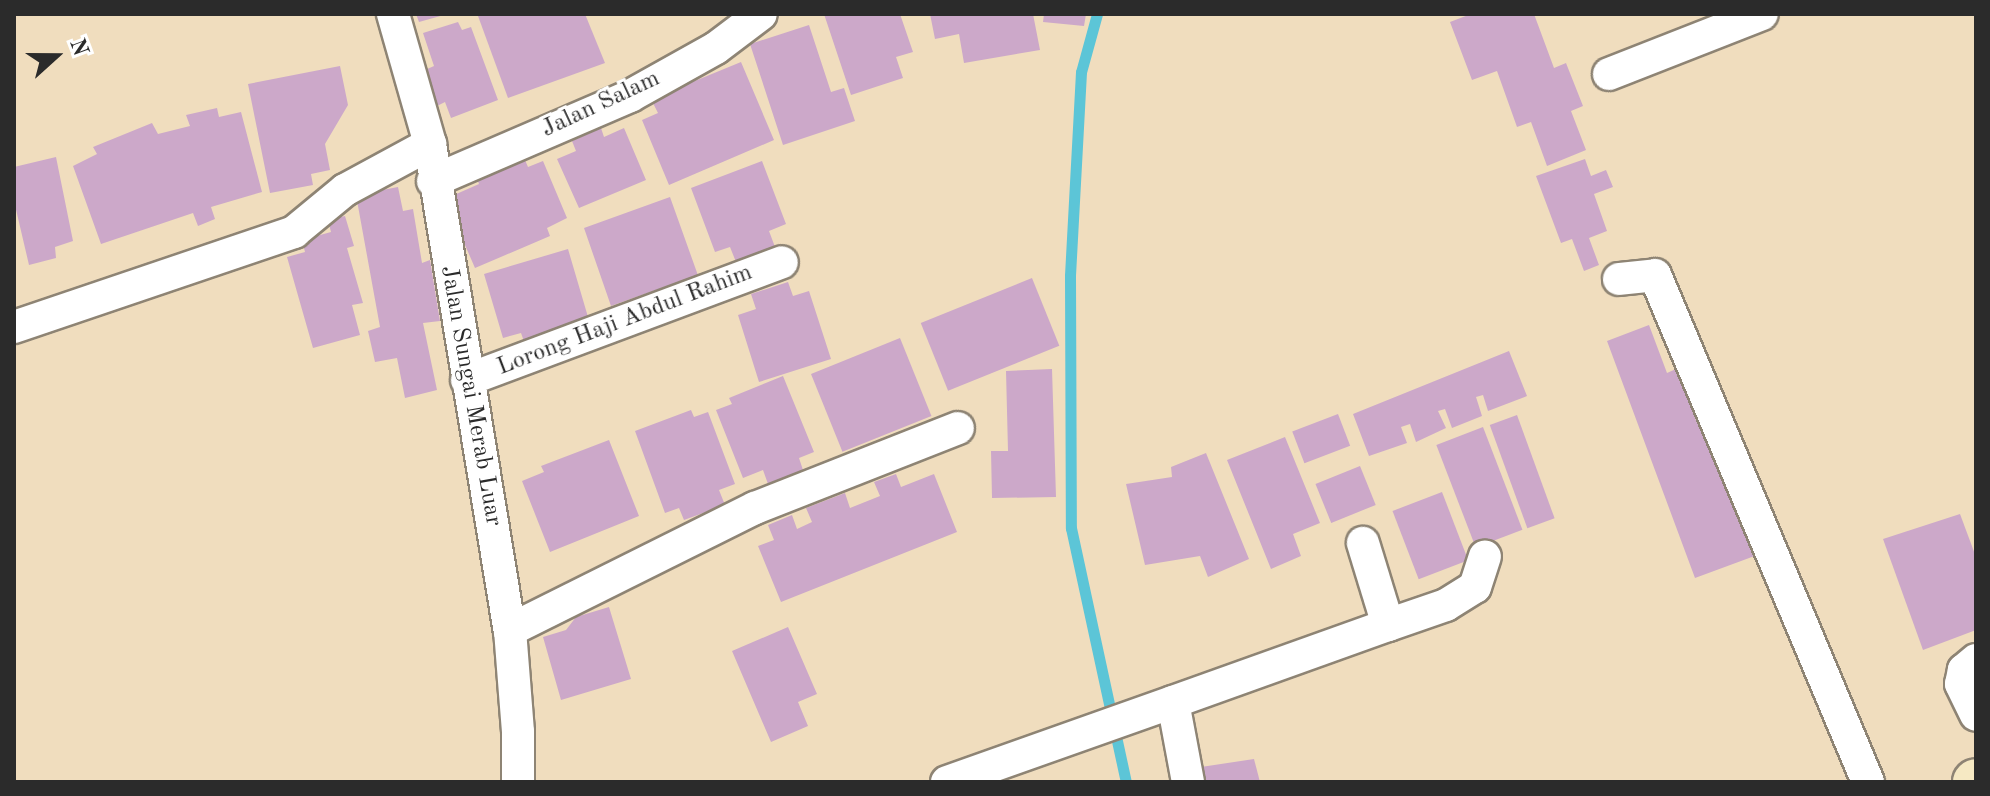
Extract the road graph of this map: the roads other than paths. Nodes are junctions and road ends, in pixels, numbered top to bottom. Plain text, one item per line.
1 (393, 14) edge
2 (761, 14) edge
3 (1762, 14) edge
4 (1609, 74) dead end
5 (430, 144) junction
6 (433, 181) junction
7 (782, 262) dead end
8 (1619, 279) dead end
9 (14, 327) edge
10 (467, 380) junction
11 (958, 428) dead end
12 (1363, 543) dead end
13 (1485, 557) dead end
14 (1388, 625) junction
15 (510, 630) junction
16 (1976, 660) edge
17 (1173, 702) junction
18 (1976, 715) edge
19 (518, 782) edge
20 (947, 782) edge
21 (1188, 782) edge
22 (1868, 782) edge

1 - 5 street, Jalan Sungai Merab Luar
2 - 6 street, Jalan Salam
3 - 4 street
5 - 6 street, Jalan Sungai Merab Luar
5 - 9 street
6 - 10 street, Jalan Sungai Merab Luar
7 - 10 street, Lorong Haji Abdul Rahim
8 - 22 street
10 - 15 street, Jalan Sungai Merab Luar
11 - 15 street
12 - 14 street
13 - 14 street
14 - 17 street
15 - 19 street, Jalan Sungai Merab Luar
16 - 18 street
17 - 20 street
17 - 21 street

